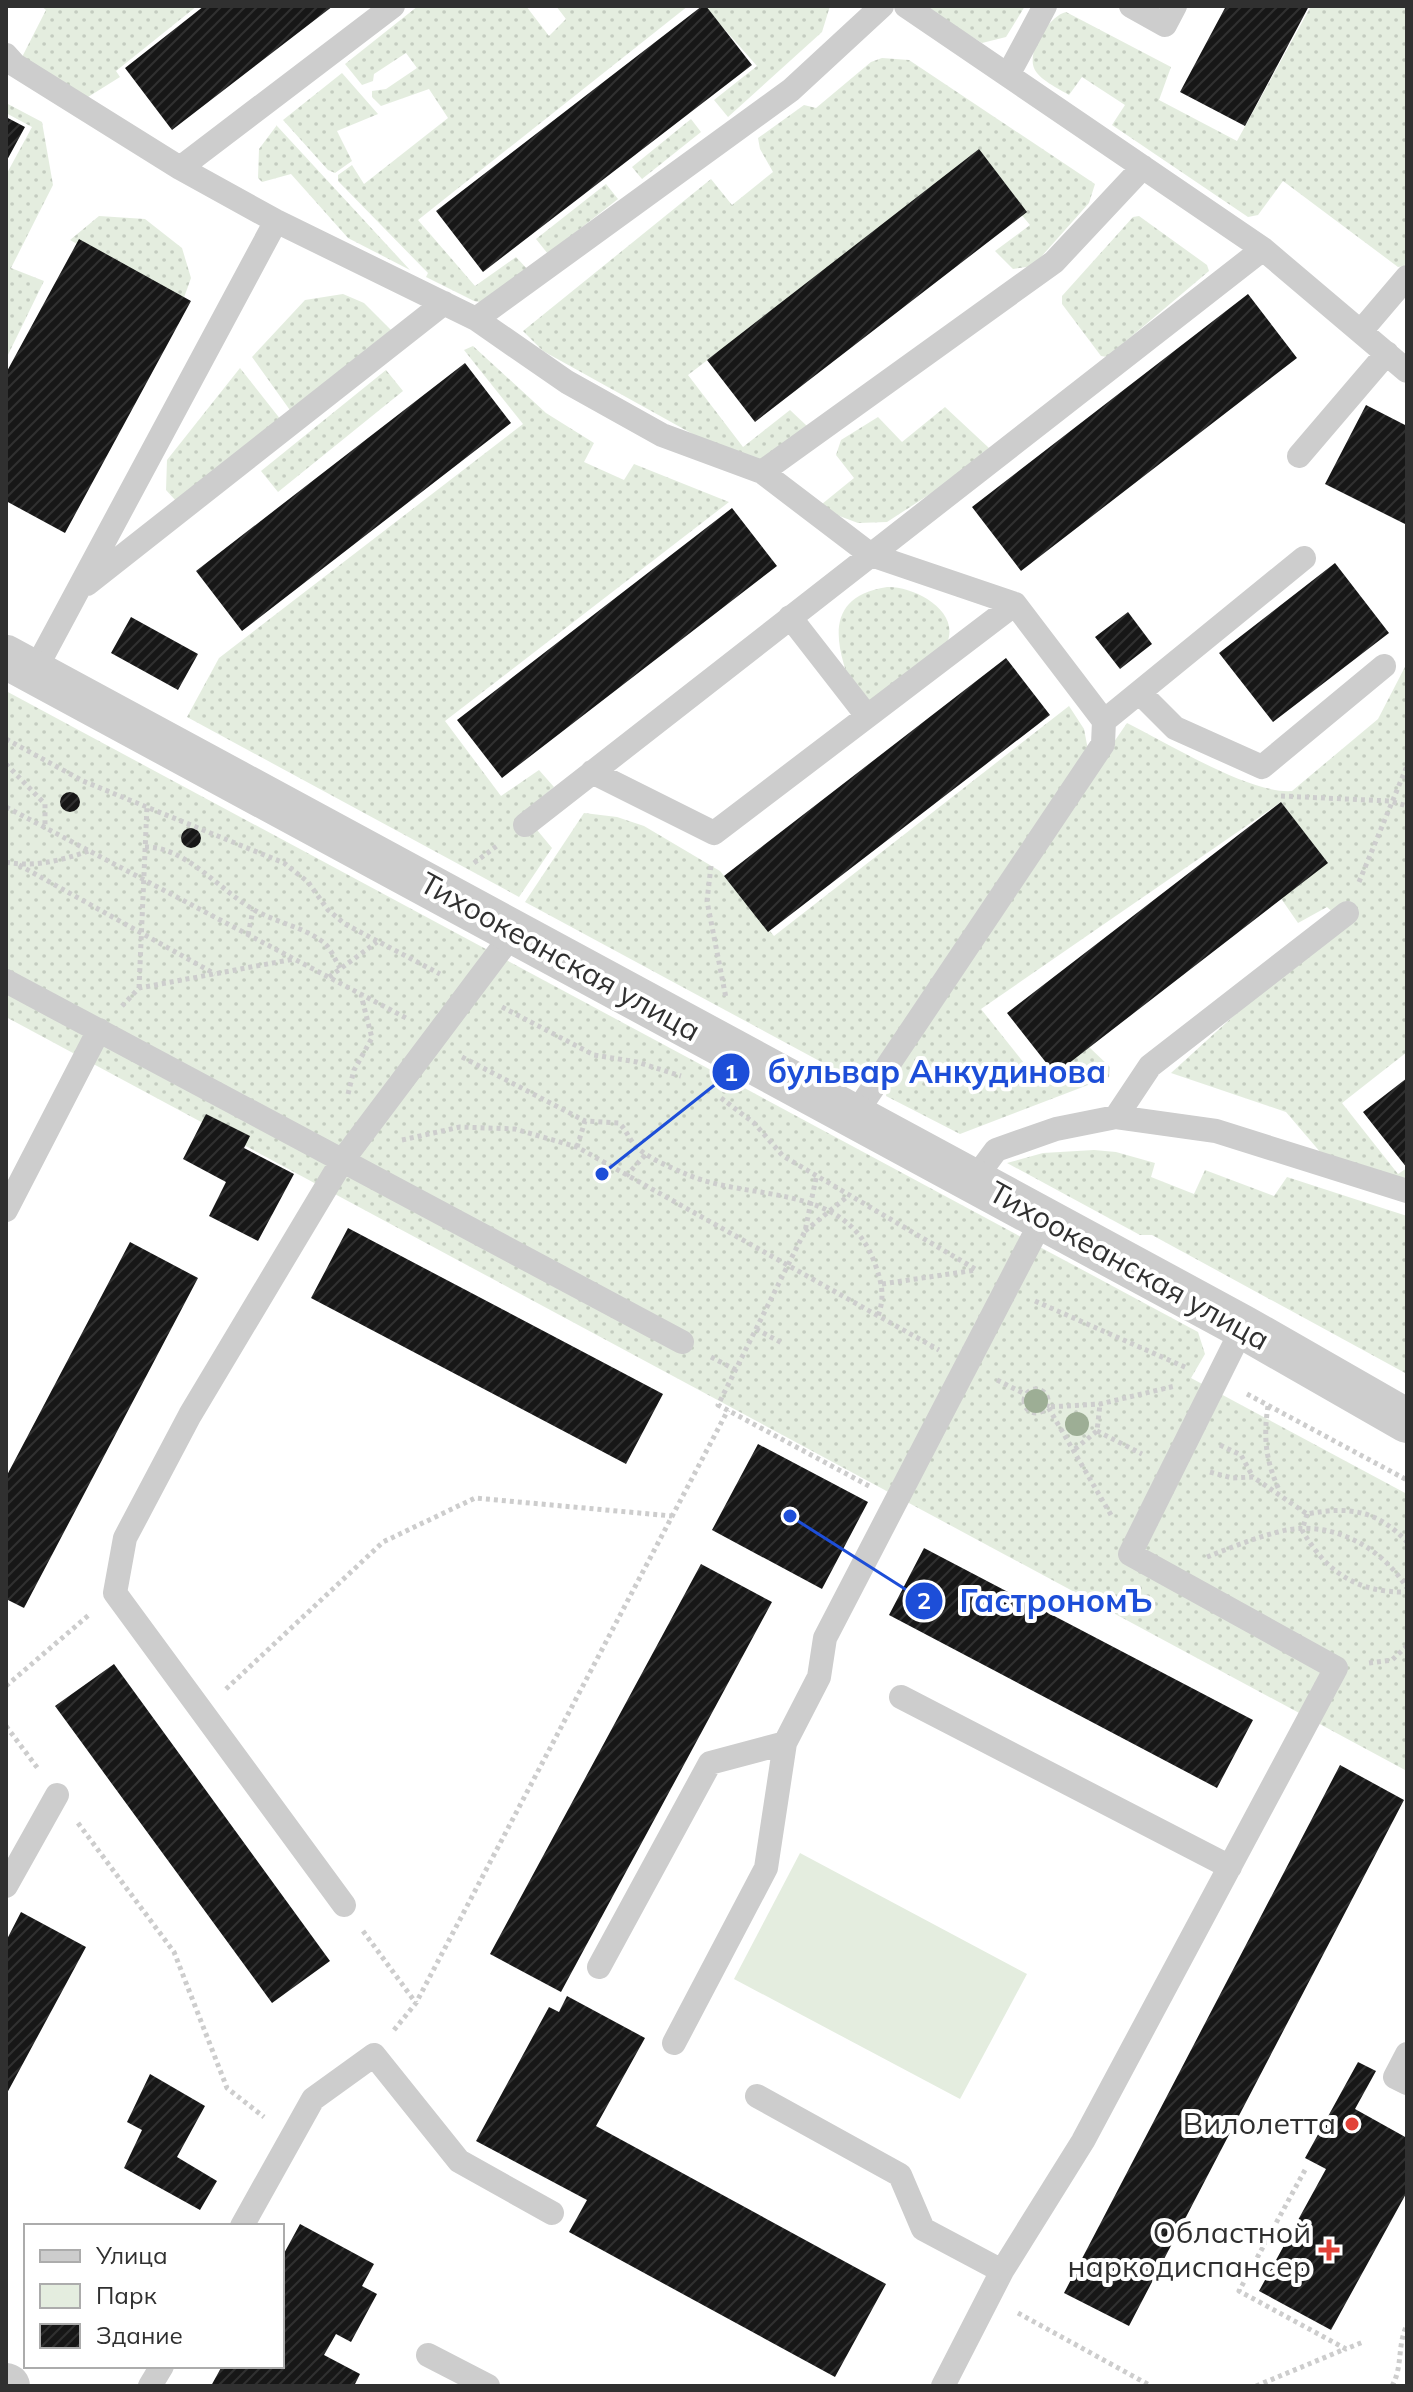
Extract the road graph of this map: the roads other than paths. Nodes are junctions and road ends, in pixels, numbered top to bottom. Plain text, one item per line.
1 (393, 6) edge
2 (882, 6) edge
3 (906, 6) edge
4 (1045, 6) edge
5 (1131, 6) edge
6 (1175, 6) edge
7 (6, 55) edge
8 (1008, 75) junction
9 (1143, 167) junction
10 (180, 168) junction
11 (276, 221) junction
12 (1263, 249) junction
13 (1407, 277) edge
14 (444, 303) junction
15 (476, 319) junction
16 (1361, 331) junction
17 (1387, 353) junction
18 (1407, 371) edge
19 (1299, 456) dead end
20 (762, 472) junction
21 (871, 555) junction
22 (1304, 558) dead end
23 (78, 591) junction
24 (1015, 604) junction
25 (790, 617) junction
26 (20, 665) edge
27 (1384, 666) dead end
28 (1141, 694) junction
29 (867, 716) junction
30 (1104, 721) junction
31 (592, 772) junction
32 (525, 825) dead end
33 (1347, 913) road end
34 (514, 932) junction
35 (6, 981) edge
36 (99, 1030) junction
37 (854, 1116) junction
38 (1116, 1117) junction
39 (342, 1161) junction
40 (973, 1181) junction
41 (1407, 1191) edge
42 (6, 1210) edge
43 (1043, 1218) junction
44 (1243, 1327) junction
45 (682, 1342) dead end
46 (1407, 1421) edge
47 (901, 1697) dead end
48 (785, 1743) junction
49 (57, 1795) road end
50 (1230, 1867) junction
51 (6, 1886) edge
52 (344, 1905) road end
53 (599, 1967) dead end
54 (674, 2043) dead end
55 (1407, 2054) edge
56 (1407, 2083) edge
57 (757, 2096) dead end
58 (552, 2213) dead end
59 (243, 2224) edge
60 (1002, 2271) junction
61 (428, 2355) dead end
62 (161, 2368) edge
63 (150, 2386) edge
64 (488, 2386) edge
65 (943, 2386) edge

1 - 10 lane
2 - 15 lane
3 - 8 lane
4 - 8 lane
5 - 6 lane
7 - 10 lane
8 - 9 lane
9 - 12 lane
9 - 20 lane
10 - 11 lane
11 - 14 lane
11 - 23 lane
12 - 16 lane
12 - 21 lane
13 - 16 lane
14 - 15 lane
14 - 23 lane
15 - 20 lane
16 - 17 lane
17 - 18 lane
17 - 19 lane
20 - 21 lane
21 - 24 lane
21 - 25 lane
22 - 28 lane
23 - 26 lane
24 - 29 lane
24 - 30 lane
25 - 29 lane
25 - 31 lane
26 - 34 street, Тихоокеанская улица
27 - 28 lane
28 - 30 lane
29 - 31 lane
30 - 37 lane
31 - 32 lane
33 - 38 lane
34 - 37 street, Тихоокеанская улица
34 - 39 lane
35 - 36 lane
36 - 39 lane
36 - 42 lane
37 - 40 street, Тихоокеанская улица
38 - 40 lane
38 - 41 lane
39 - 45 lane
39 - 52 lane
40 - 43 street, Тихоокеанская улица
43 - 44 street, Тихоокеанская улица
43 - 48 lane
44 - 46 street, Тихоокеанская улица
44 - 50 lane
47 - 50 lane
48 - 53 lane
48 - 54 lane
49 - 51 lane
50 - 60 lane
55 - 56 lane
57 - 60 lane
58 - 59 lane
60 - 65 lane
61 - 64 lane
62 - 63 lane

